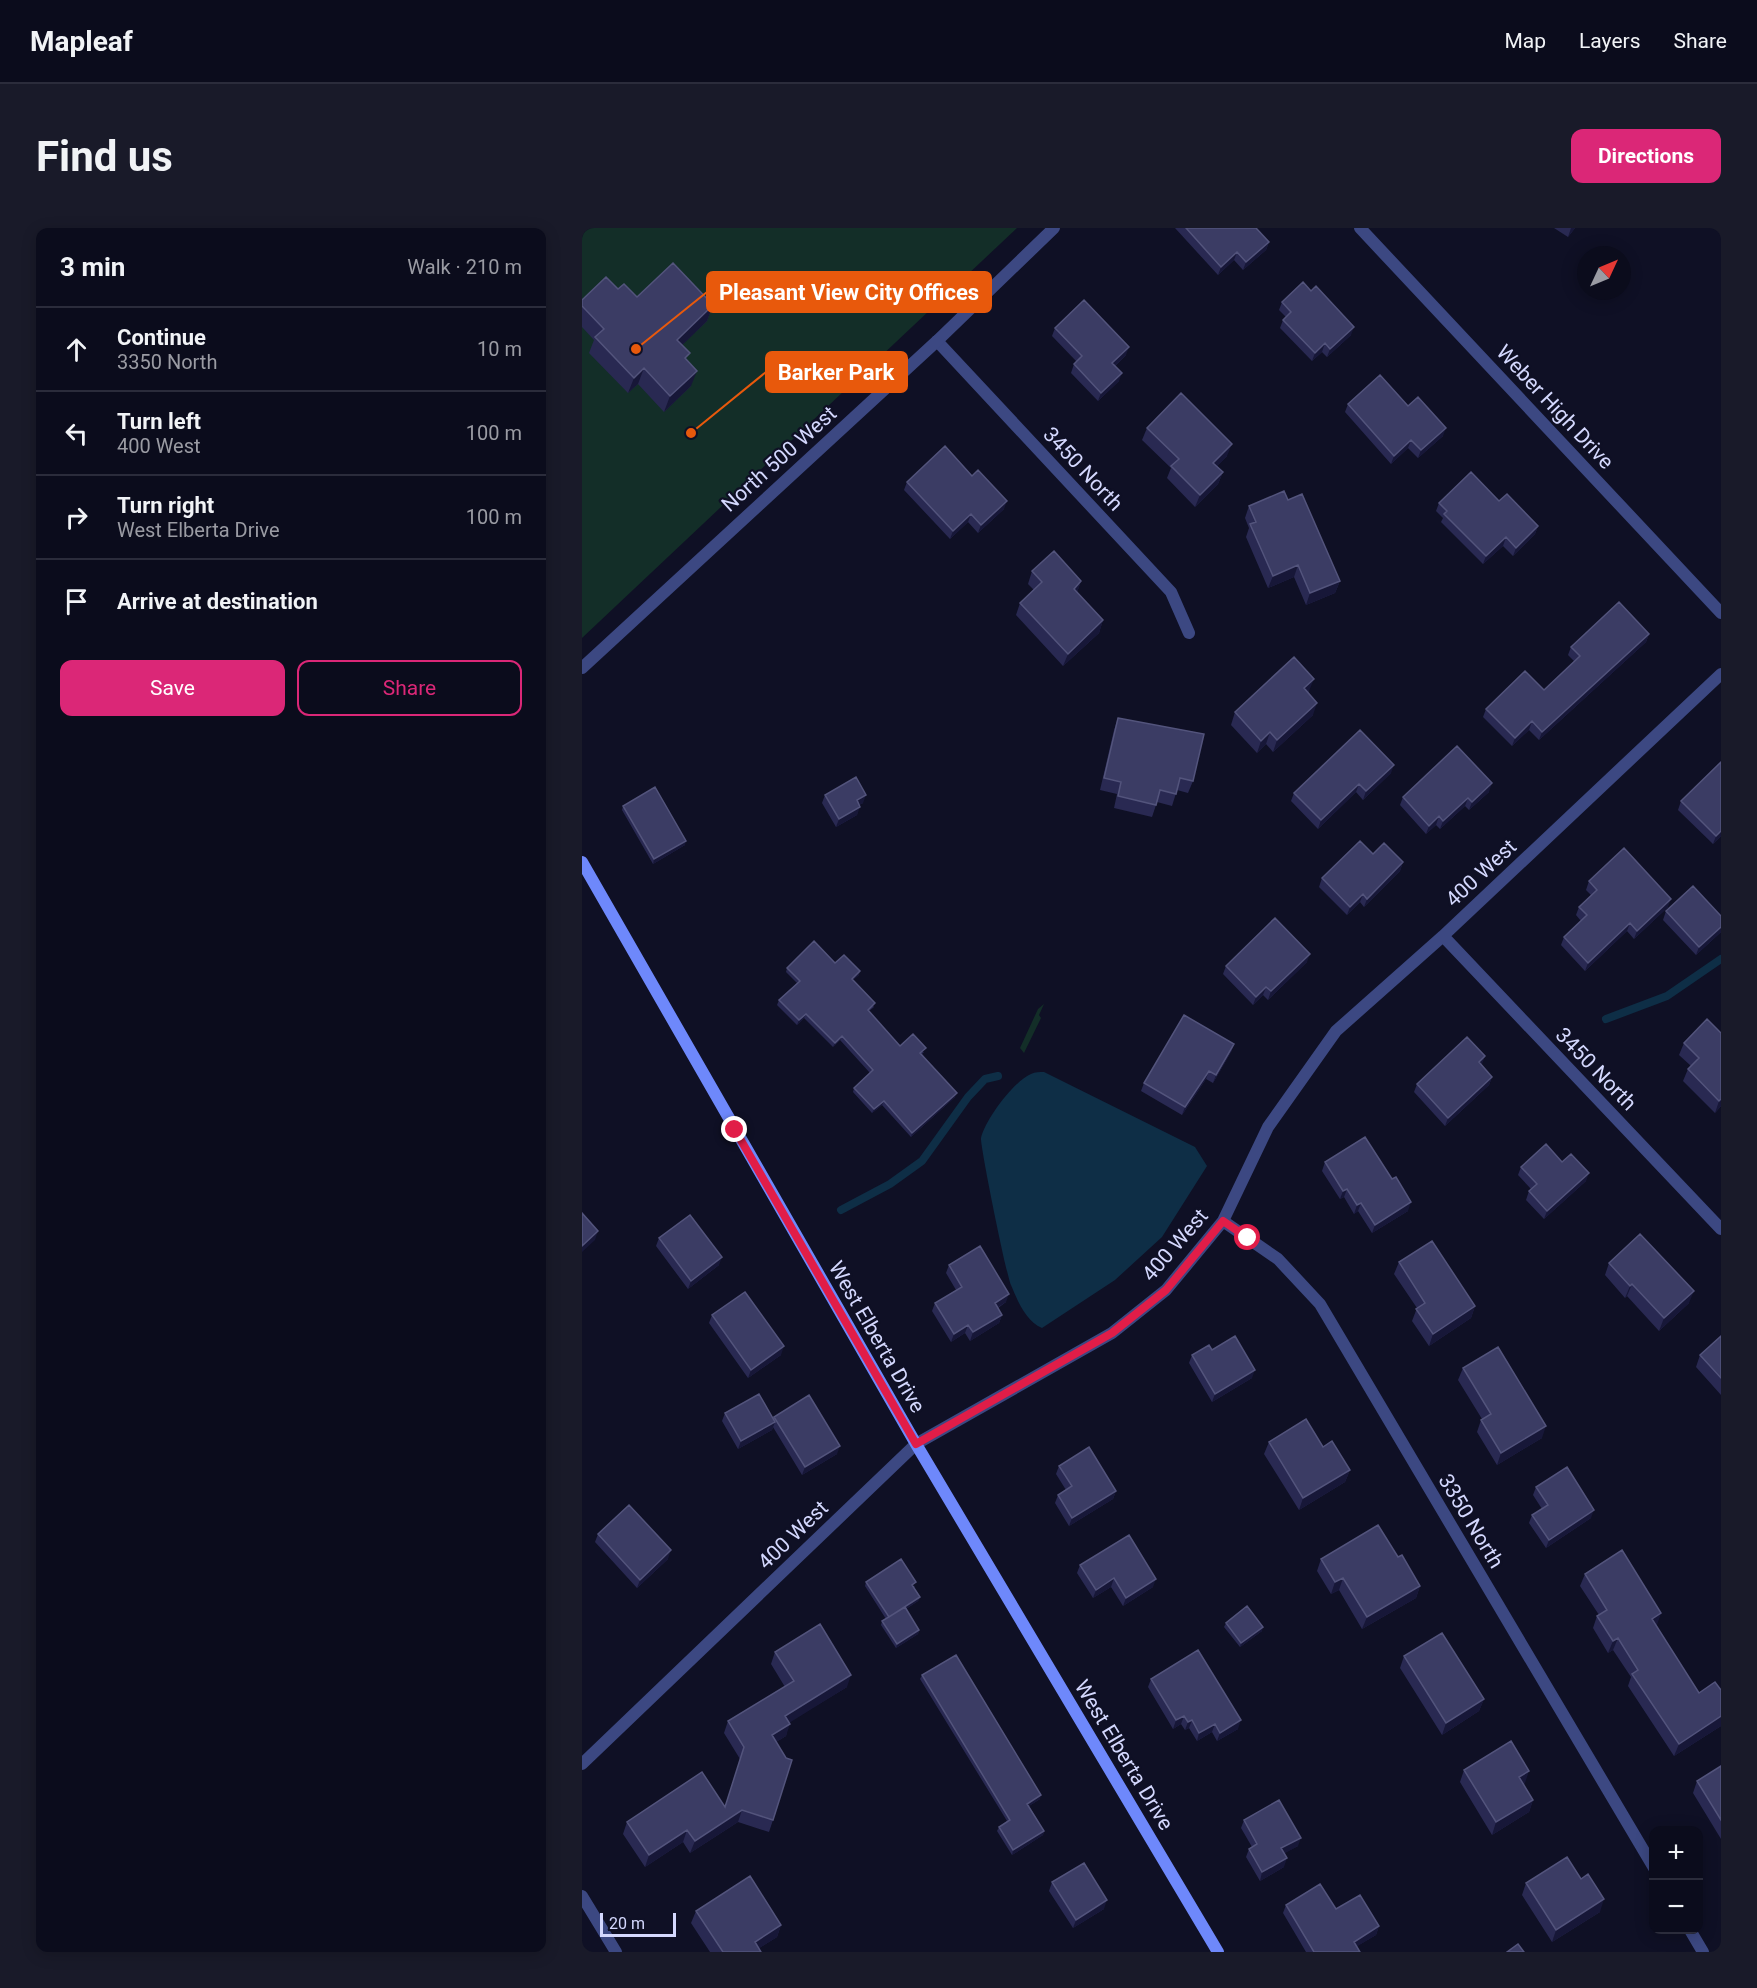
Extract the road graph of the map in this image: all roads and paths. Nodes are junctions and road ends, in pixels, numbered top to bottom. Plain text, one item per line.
1 (1054, 228) edge
2 (1360, 228) edge
3 (937, 340) junction
4 (1721, 613) edge
5 (1190, 633) dead end
6 (582, 668) edge
7 (1721, 674) edge
8 (582, 862) edge
9 (1443, 936) junction
10 (1223, 1221) junction
11 (1721, 1229) edge
12 (916, 1444) junction
13 (582, 1764) edge
14 (1649, 1861) edge
15 (582, 1896) edge
16 (1693, 1934) edge
17 (616, 1952) edge
18 (1218, 1952) edge
19 (1703, 1952) edge

1 - 3 street, North 500 West
2 - 4 street, Weber High Drive
3 - 5 street, 3450 North
3 - 6 street, North 500 West
7 - 9 street, 400 West
8 - 12 main road, West Elberta Drive
9 - 10 street, 400 West
9 - 11 street, 3450 North
10 - 12 street, 400 West
10 - 14 street, 3350 North
12 - 13 street, 400 West
12 - 18 main road, West Elberta Drive
15 - 17 street
16 - 19 street

